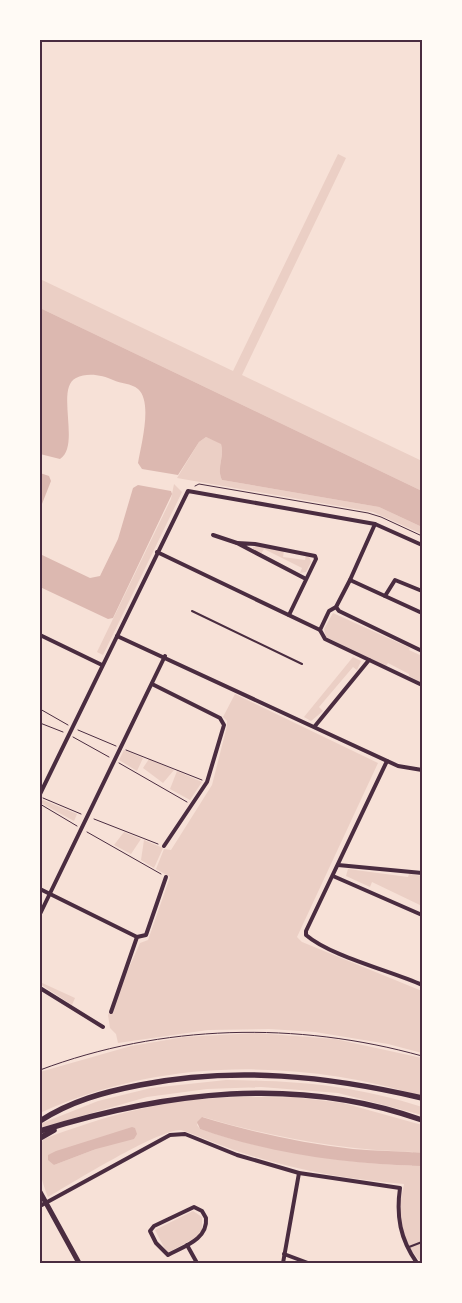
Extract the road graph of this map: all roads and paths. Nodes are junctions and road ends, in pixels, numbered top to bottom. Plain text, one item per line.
1 (188, 491) junction
2 (375, 524) junction
3 (213, 535) dead end
4 (422, 536) edge
5 (237, 543) junction
6 (422, 545) edge
7 (157, 552) junction
8 (306, 579) junction
9 (350, 580) junction
10 (422, 591) edge
11 (385, 596) junction
12 (336, 607) junction
13 (192, 611) dead end
14 (422, 613) edge
15 (289, 615) junction
16 (320, 630) junction
17 (40, 635) edge
18 (117, 636) junction
19 (422, 651) edge
20 (165, 656) junction
21 (369, 660) junction
22 (302, 664) dead end
23 (102, 665) junction
24 (152, 684) junction
25 (422, 685) edge
26 (315, 726) junction
27 (388, 761) junction
28 (422, 770) edge
29 (40, 796) edge
30 (40, 804) edge
31 (87, 816) junction
32 (81, 829) junction
33 (164, 846) joint
34 (338, 865) junction
35 (422, 873) edge
36 (333, 876) junction
37 (166, 877) joint
38 (40, 889) edge
39 (50, 894) junction
40 (40, 914) edge
41 (422, 915) edge
42 (137, 937) junction
43 (422, 985) edge
44 (40, 988) edge
45 (111, 1012) dead end
46 (103, 1027) dead end
47 (422, 1056) edge
48 (40, 1070) edge
49 (422, 1098) edge
50 (54, 1112) junction
51 (40, 1116) edge
52 (422, 1120) edge
53 (40, 1121) edge
54 (60, 1126) junction
55 (40, 1131) edge
56 (40, 1138) edge
57 (299, 1173) junction
58 (40, 1192) edge
59 (46, 1203) junction
60 (40, 1206) edge
61 (422, 1242) edge
62 (188, 1245) junction
63 (406, 1247) junction
64 (284, 1254) junction
65 (79, 1263) edge
66 (197, 1263) edge
67 (283, 1263) edge
68 (308, 1263) edge
69 (417, 1263) edge

1 - 2 street
1 - 4 path
1 - 7 street
2 - 6 street
2 - 9 street
3 - 5 street
5 - 8 street
5 - 8 street
7 - 15 street
7 - 18 street
8 - 15 street
9 - 11 street
9 - 12 street
10 - 11 street
11 - 14 street
12 - 16 street
12 - 19 street
13 - 22 lane
15 - 16 street
16 - 21 street
17 - 23 street
18 - 20 street
18 - 23 street
20 - 24 street
20 - 26 street
21 - 25 street
21 - 26 street
23 - 29 street
24 - 31 street
24 - 33 street
26 - 27 street
27 - 28 street
27 - 34 street
29 - 31 path
30 - 32 path
31 - 32 street
31 - 33 path
32 - 37 path
32 - 39 street
34 - 35 street
34 - 36 street
36 - 41 street
36 - 43 street
37 - 42 street
38 - 39 street
39 - 40 street
39 - 42 street
42 - 45 street
44 - 46 street
47 - 48 path
49 - 50 main road
50 - 51 main road
50 - 53 main road
52 - 54 main road
54 - 55 main road
54 - 56 main road
57 - 59 street
57 - 63 street
57 - 64 street
58 - 59 street
59 - 60 street
59 - 65 street
61 - 63 lane
62 - 62 street
62 - 66 street
63 - 69 street
64 - 67 street
64 - 68 street

